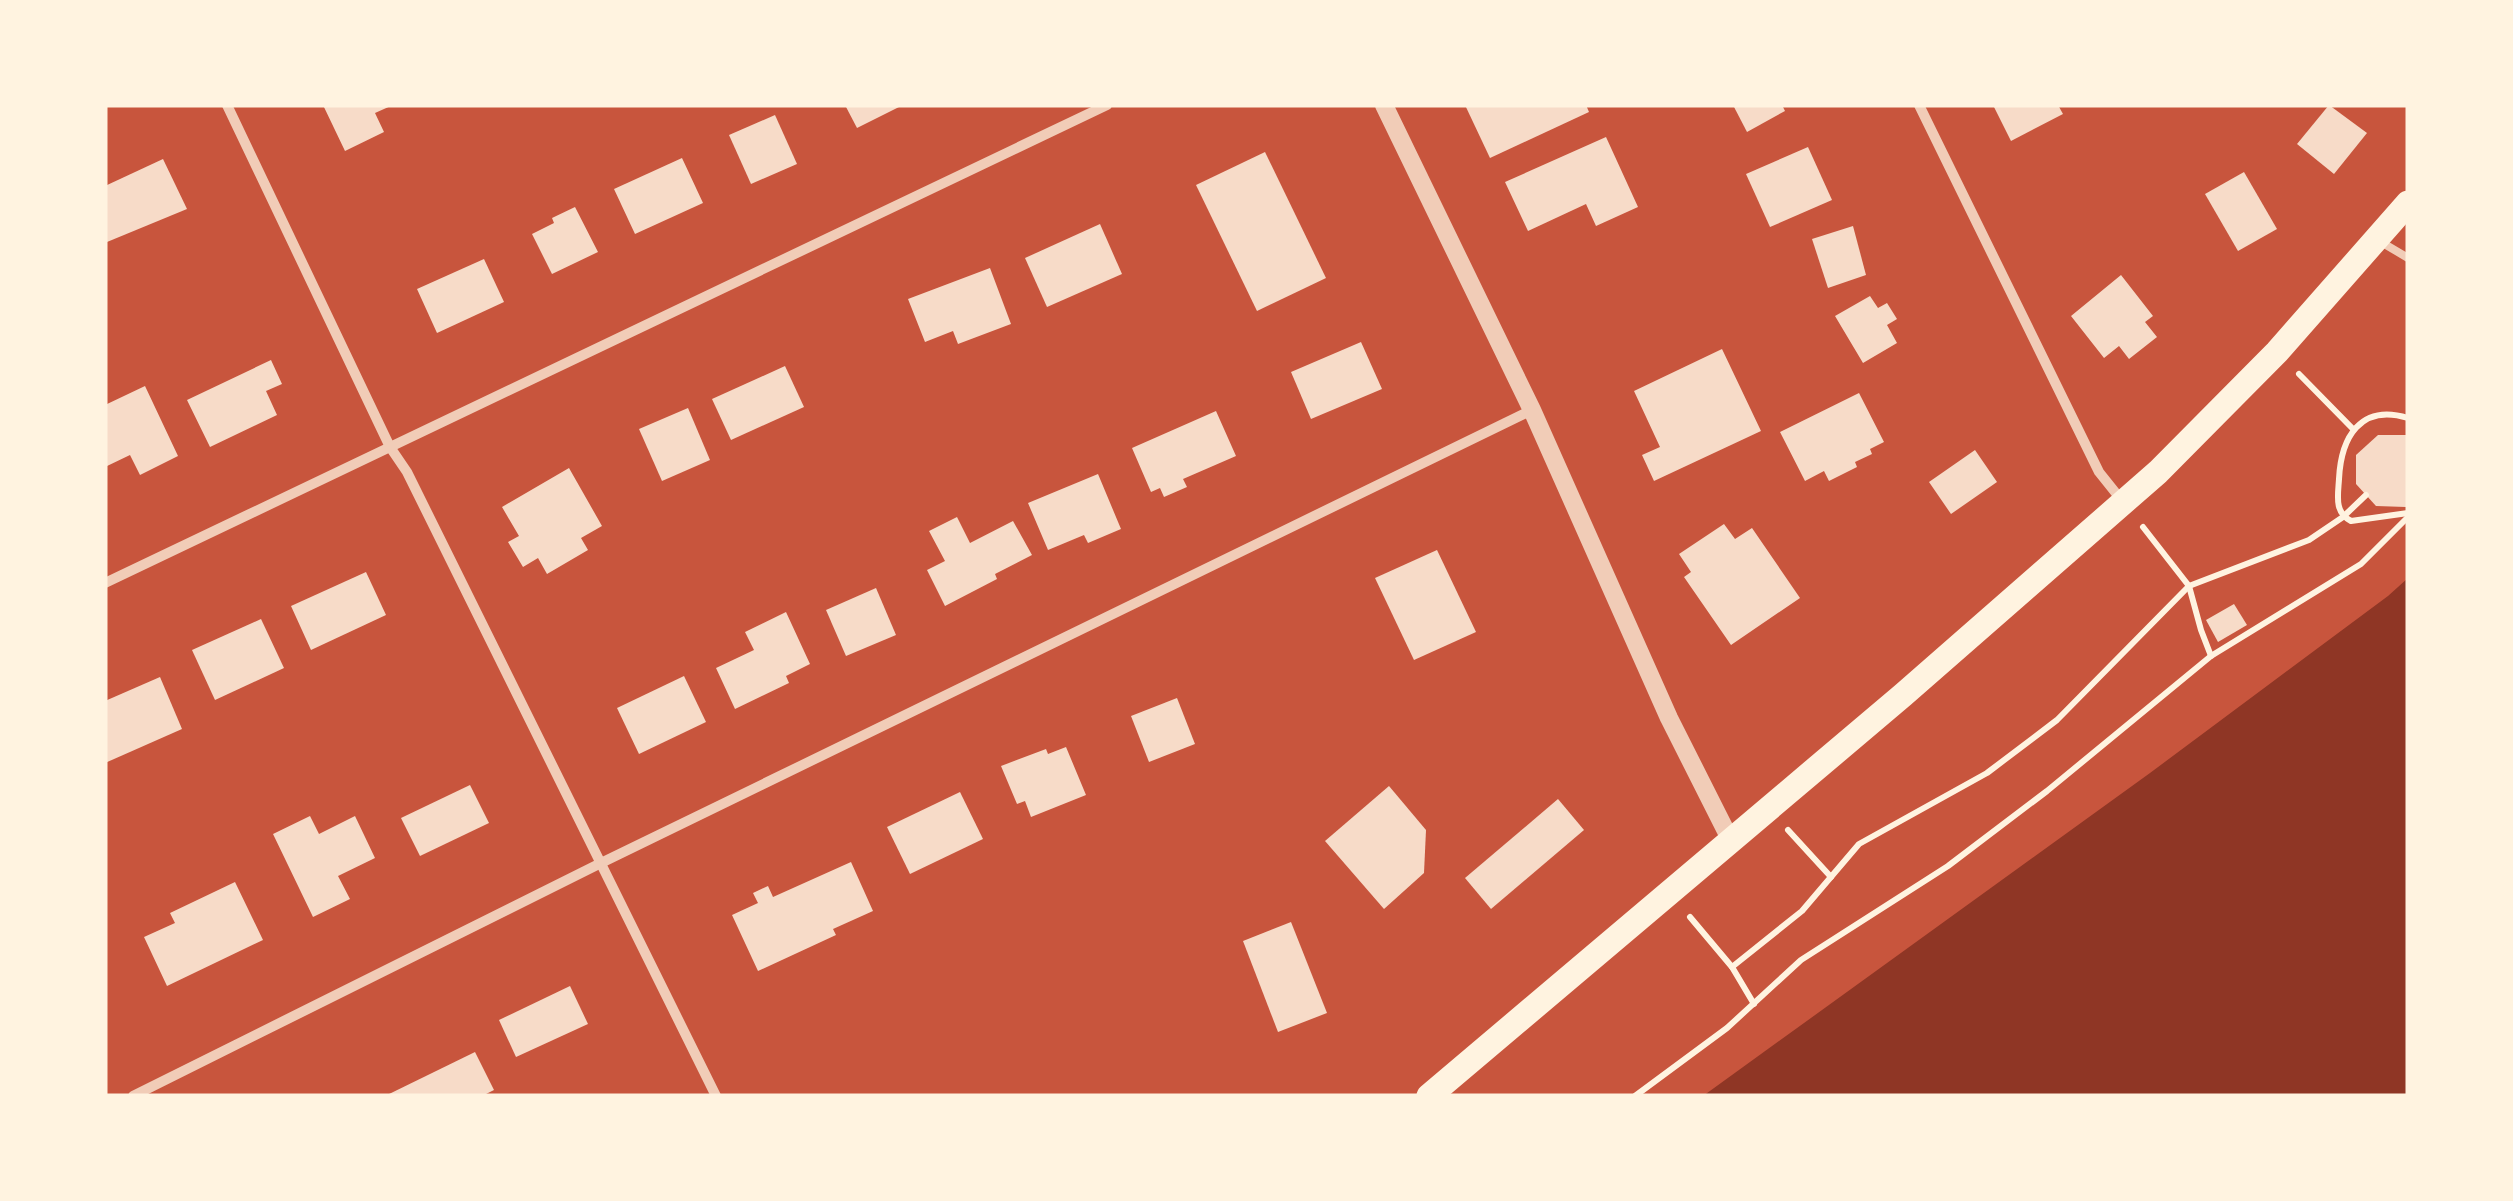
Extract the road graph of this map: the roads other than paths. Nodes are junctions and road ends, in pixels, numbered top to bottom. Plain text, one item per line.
1 (227, 105) edge
2 (1106, 105) edge
3 (1384, 105) edge
4 (1919, 105) edge
5 (2408, 203) edge
6 (2377, 240) junction
7 (2408, 258) edge
8 (1532, 410) junction
9 (390, 447) junction
10 (2123, 502) junction
11 (105, 583) edge
12 (1731, 841) junction
13 (601, 863) junction
14 (133, 1096) edge
15 (716, 1096) edge
16 (1429, 1096) edge

1 - 9 street
2 - 9 street
3 - 8 street
4 - 10 street
5 - 6 main road
6 - 7 lane
6 - 10 main road
8 - 12 street
8 - 13 street
9 - 11 street
9 - 13 street
10 - 12 main road
12 - 16 main road
13 - 14 street
13 - 15 street

